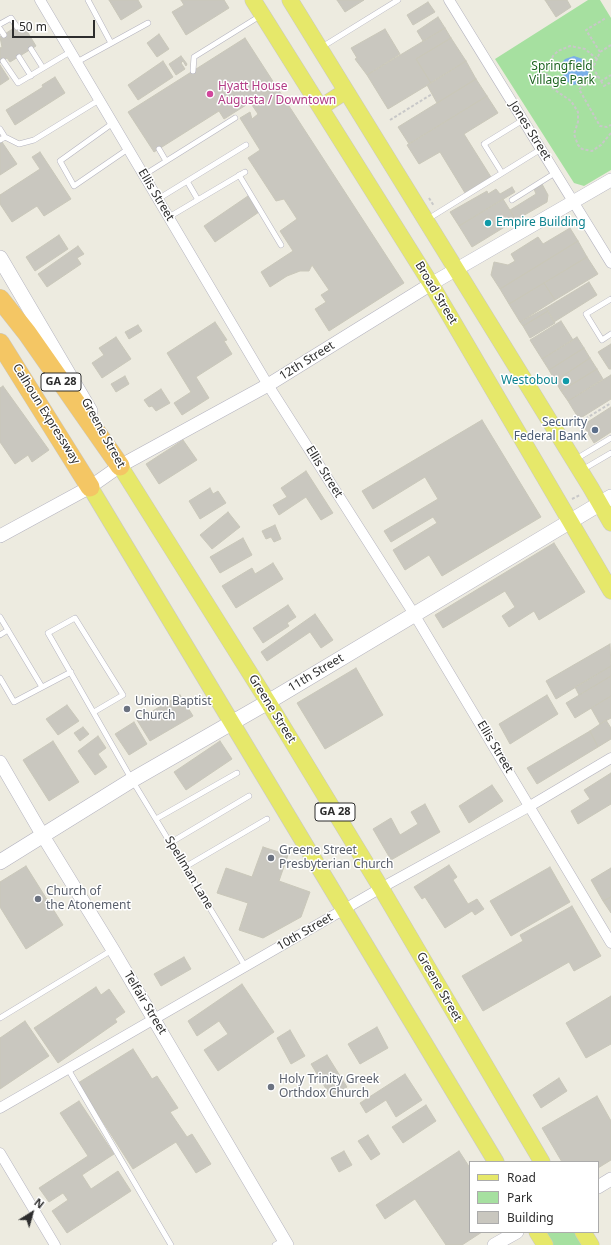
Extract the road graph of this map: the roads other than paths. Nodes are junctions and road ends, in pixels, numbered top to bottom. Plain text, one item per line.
1 (40, 0) edge
2 (88, 0) edge
3 (253, 0) edge
4 (290, 0) edge
5 (398, 0) edge
6 (449, 0) edge
7 (388, 2) edge
8 (262, 15) junction
9 (148, 23) dead end
10 (0, 24) edge
11 (17, 27) dead end
12 (0, 29) edge
13 (4, 35) dead end
14 (111, 43) junction
15 (320, 48) junction
16 (31, 49) dead end
17 (70, 52) junction
18 (19, 57) dead end
19 (3, 61) dead end
20 (77, 62) junction
21 (43, 68) junction
22 (193, 71) dead end
23 (31, 76) junction
24 (346, 91) junction
25 (99, 100) junction
26 (321, 107) junction
27 (235, 118) dead end
28 (523, 120) junction
29 (113, 123) junction
30 (0, 129) edge
31 (2, 139) edge
32 (246, 145) dead end
33 (128, 149) junction
34 (159, 149) dead end
35 (541, 149) junction
36 (166, 161) junction
37 (245, 172) dead end
38 (502, 173) junction
39 (555, 173) junction
40 (240, 175) junction
41 (144, 176) junction
42 (611, 180) edge
43 (187, 181) junction
44 (158, 199) junction
45 (198, 200) junction
46 (512, 200) dead end
47 (574, 202) junction
48 (169, 217) junction
49 (426, 221) junction
50 (281, 245) dead end
51 (0, 258) edge
52 (611, 262) edge
53 (456, 270) junction
54 (431, 284) junction
55 (0, 299) edge
56 (611, 299) edge
57 (611, 334) edge
58 (0, 343) edge
59 (268, 385) junction
60 (611, 438) edge
61 (611, 452) edge
62 (577, 465) junction
63 (120, 466) junction
64 (90, 486) junction
65 (605, 500) edge
66 (570, 521) junction
67 (611, 523) edge
68 (0, 536) edge
69 (611, 591) edge
70 (414, 614) junction
71 (0, 617) edge
72 (8, 630) junction
73 (0, 635) edge
74 (71, 672) junction
75 (0, 678) edge
76 (42, 687) junction
77 (268, 702) junction
78 (94, 712) junction
79 (233, 722) junction
80 (611, 758) edge
81 (0, 762) edge
82 (237, 773) dead end
83 (132, 780) junction
84 (250, 796) dead end
85 (530, 806) junction
86 (156, 819) junction
87 (267, 819) dead end
88 (43, 836) junction
89 (170, 843) junction
90 (0, 862) edge
91 (184, 867) junction
92 (381, 888) junction
93 (345, 909) junction
94 (611, 943) edge
95 (113, 950) junction
96 (245, 966) junction
97 (0, 1018) edge
98 (154, 1019) junction
99 (68, 1069) junction
100 (0, 1108) edge
101 (0, 1153) edge
102 (495, 1161) edge
103 (541, 1161) edge
104 (611, 1179) edge
105 (599, 1186) edge
106 (516, 1233) edge
107 (538, 1233) edge
108 (584, 1233) edge
109 (282, 1243) edge
110 (55, 1245) edge
111 (170, 1245) edge
112 (494, 1245) edge
113 (545, 1245) edge
114 (591, 1245) edge

1 - 17 street, Ellis Street
2 - 14 lane
3 - 8 main road, Broad Street
4 - 15 main road
5 - 7 lane
6 - 28 street, Jones Street
7 - 15 lane
8 - 22 lane
8 - 26 main road, Broad Street
9 - 14 lane
10 - 11 lane
12 - 13 lane
14 - 20 lane
15 - 24 main road
16 - 21 lane
17 - 20 street, Ellis Street
17 - 21 lane
18 - 23 lane
19 - 23 lane
20 - 25 street, Ellis Street
21 - 23 lane
24 - 26 main road
24 - 49 main road
25 - 29 street, Ellis Street
25 - 31 lane
26 - 54 main road, Broad Street
27 - 36 lane
28 - 35 street, Jones Street
28 - 38 lane
29 - 33 street, Ellis Street
29 - 33 lane
30 - 31 lane
32 - 43 lane
33 - 41 street, Ellis Street
34 - 36 lane
35 - 38 lane
35 - 39 street, Jones Street
36 - 41 lane
37 - 40 lane
38 - 49 lane
39 - 46 lane
39 - 47 street, Jones Street
40 - 45 lane
40 - 50 lane
41 - 44 street, Ellis Street
42 - 47 street, 12th Street
43 - 44 lane
43 - 45 lane
44 - 48 street, Ellis Street
45 - 48 lane
47 - 52 street, Jones Street
47 - 53 street, 12th Street
48 - 59 street, Ellis Street
49 - 53 main road
51 - 63 main road, Greene Street
53 - 54 street, 12th Street
53 - 62 main road
54 - 59 street, 12th Street
54 - 66 main road, Broad Street
55 - 63 highway, GA 28
56 - 57 lane
58 - 64 highway, Calhoun Expressway / GA 28
59 - 63 street, 12th Street
59 - 70 street, Ellis Street
60 - 62 lane
61 - 62 lane
62 - 65 main road
63 - 64 street, 12th Street
63 - 77 main road, Greene Street / GA 28
64 - 68 street, 12th Street
64 - 79 main road, GA 28
65 - 66 main road, 11th Street
65 - 67 main road
66 - 69 main road, Broad Street
66 - 70 main road, 11th Street
70 - 77 main road, 11th Street
70 - 85 street, Ellis Street
71 - 72 lane
72 - 73 lane
72 - 76 lane
74 - 76 lane
74 - 78 lane, Spellman Lane
74 - 78 lane, Spellman Lane
75 - 76 lane
77 - 79 main road, 11th Street
77 - 92 main road, Greene Street / GA 28
78 - 83 lane, Spellman Lane
79 - 83 main road, 11th Street
79 - 93 main road, GA 28
80 - 85 street, 10th Street
81 - 88 street, Telfair Street
82 - 86 lane
83 - 86 lane, Spellman Lane
83 - 88 main road, 11th Street
84 - 89 lane
85 - 92 street, 10th Street
85 - 94 street, Ellis Street
86 - 89 lane, Spellman Lane
87 - 91 lane
88 - 90 main road, 11th Street
88 - 95 street, Telfair Street
89 - 91 lane, Spellman Lane
91 - 96 lane, Spellman Lane
92 - 93 street, 10th Street
92 - 103 main road, Greene Street / GA 28
93 - 96 street, 10th Street
93 - 102 main road, GA 28
95 - 97 lane
95 - 98 street, Telfair Street
96 - 98 street, 10th Street
98 - 99 street, 10th Street
98 - 109 street, Telfair Street
99 - 100 street, 10th Street
99 - 111 lane
101 - 110 street
104 - 105 street
106 - 112 street
107 - 113 main road
108 - 114 main road

